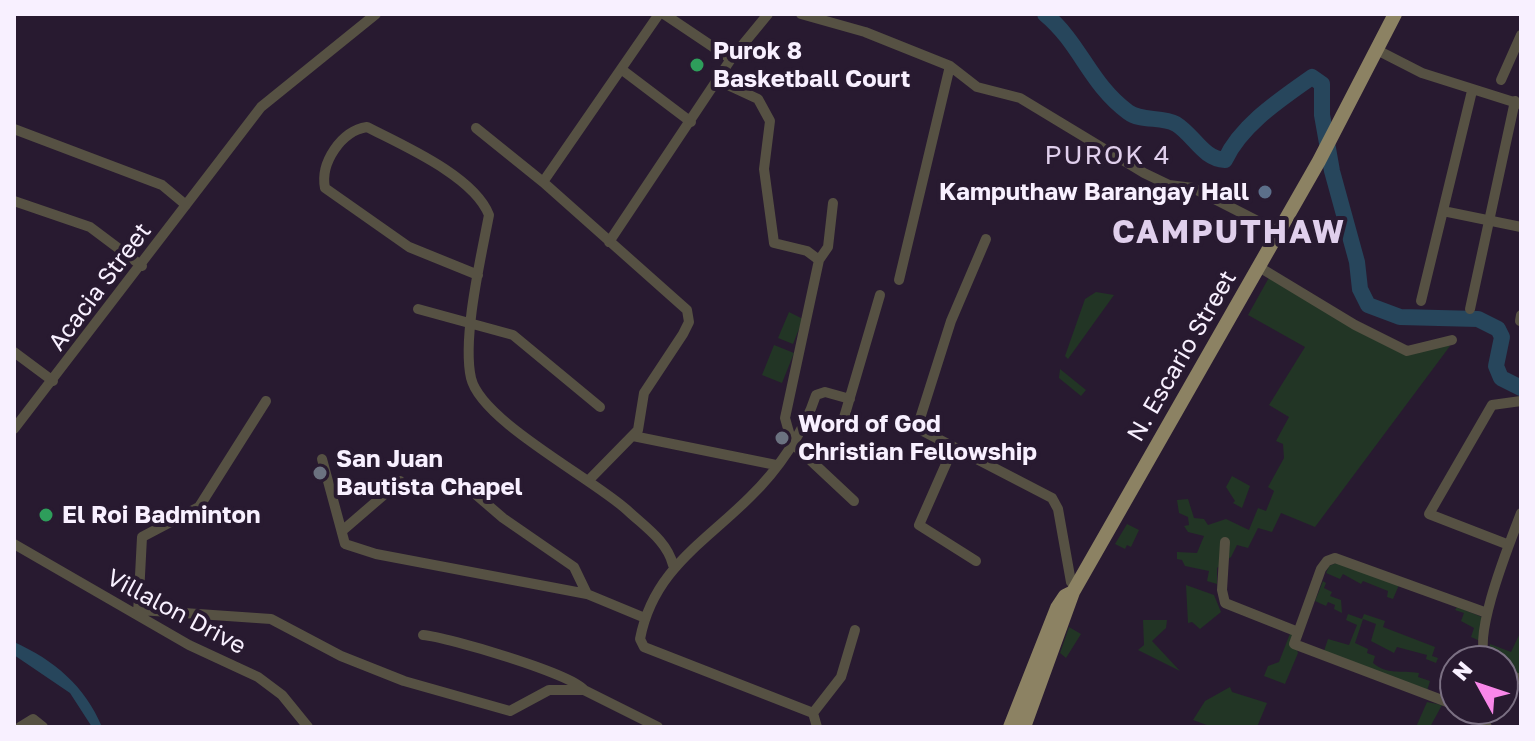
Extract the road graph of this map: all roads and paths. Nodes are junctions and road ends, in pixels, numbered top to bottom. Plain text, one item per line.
1 (376, 14) edge
2 (661, 14) edge
3 (768, 14) edge
4 (801, 14) edge
5 (1395, 14) edge
6 (1521, 35) edge
7 (1377, 50) junction
8 (731, 59) junction
9 (950, 66) junction
10 (621, 69) junction
11 (717, 80) junction
12 (1501, 80) dead end
13 (1472, 91) junction
14 (1518, 103) edge
15 (691, 122) junction
16 (476, 128) dead end
17 (14, 129) edge
18 (543, 182) junction
19 (14, 201) edge
20 (833, 203) dead end
21 (186, 205) junction
22 (1443, 211) junction
23 (1490, 221) junction
24 (1521, 227) edge
25 (1279, 232) junction
26 (986, 239) dead end
27 (609, 242) junction
28 (819, 260) junction
29 (142, 266) junction
30 (1259, 267) junction
31 (478, 275) junction
32 (899, 280) dead end
33 (880, 295) dead end
34 (1421, 301) dead end
35 (418, 309) dead end
36 (1470, 309) dead end
37 (472, 325) junction
38 (1452, 340) dead end
39 (14, 352) edge
40 (53, 381) junction
41 (850, 399) junction
42 (266, 401) dead end
43 (1521, 401) edge
44 (600, 407) dead end
45 (843, 421) dead end
46 (14, 429) edge
47 (633, 436) junction
48 (792, 443) junction
49 (953, 448) junction
50 (322, 459) dead end
51 (776, 465) junction
52 (400, 481) dead end
53 (460, 481) dead end
54 (588, 481) junction
55 (854, 501) dead end
56 (1521, 513) edge
57 (342, 531) junction
58 (1225, 542) dead end
59 (14, 544) edge
60 (1509, 545) junction
61 (976, 561) dead end
62 (673, 565) junction
63 (1074, 589) junction
64 (587, 594) junction
65 (139, 613) junction
66 (1487, 613) junction
67 (645, 618) junction
68 (855, 630) dead end
69 (1298, 632) junction
70 (423, 635) dead end
71 (1482, 645) edge
72 (584, 690) junction
73 (1439, 699) edge
74 (813, 713) junction
75 (20, 727) edge
76 (43, 727) edge
77 (308, 727) edge
78 (658, 727) edge
79 (817, 727) edge
80 (1010, 727) edge
81 (1024, 727) edge

1 - 21 street, Acacia Street
2 - 8 street
2 - 10 street
3 - 8 street
4 - 9 street
5 - 7 main road, N. Escario Street
6 - 12 street
7 - 13 street
7 - 25 main road, N. Escario Street
8 - 11 street
9 - 25 street
9 - 32 street
10 - 15 street
10 - 18 street
11 - 15 street
11 - 28 street
13 - 14 street
13 - 22 street
14 - 23 street
15 - 27 street
16 - 18 street
17 - 21 street
18 - 27 street
19 - 29 street
20 - 28 street
21 - 29 street, Acacia Street
22 - 23 street
22 - 34 street
23 - 24 street
23 - 36 street
25 - 30 main road, N. Escario Street
26 - 49 street
27 - 47 street
28 - 48 street
29 - 40 street, Acacia Street
30 - 38 street
30 - 63 main road, N. Escario Street
31 - 31 street
31 - 37 street
33 - 41 street
35 - 37 street
37 - 44 street
37 - 54 street
39 - 40 street
40 - 46 street, Acacia Street
41 - 45 street
41 - 48 street
42 - 65 street
43 - 60 street
47 - 51 street
47 - 54 street
48 - 51 street
48 - 55 street
49 - 61 street
49 - 63 street
50 - 57 street
51 - 62 street
52 - 57 street
53 - 64 street
54 - 62 street
56 - 60 street
57 - 64 street
58 - 69 street
59 - 65 street, Villalon Drive
60 - 66 street
62 - 67 street
63 - 80 main road, N. Escario Street
63 - 81 main road, N. Escario Street
64 - 67 street
65 - 72 street
65 - 77 street, Villalon Drive
66 - 69 street
66 - 71 street
67 - 74 street
68 - 74 street
69 - 73 street
70 - 72 street
72 - 78 street
74 - 79 street
75 - 76 street

